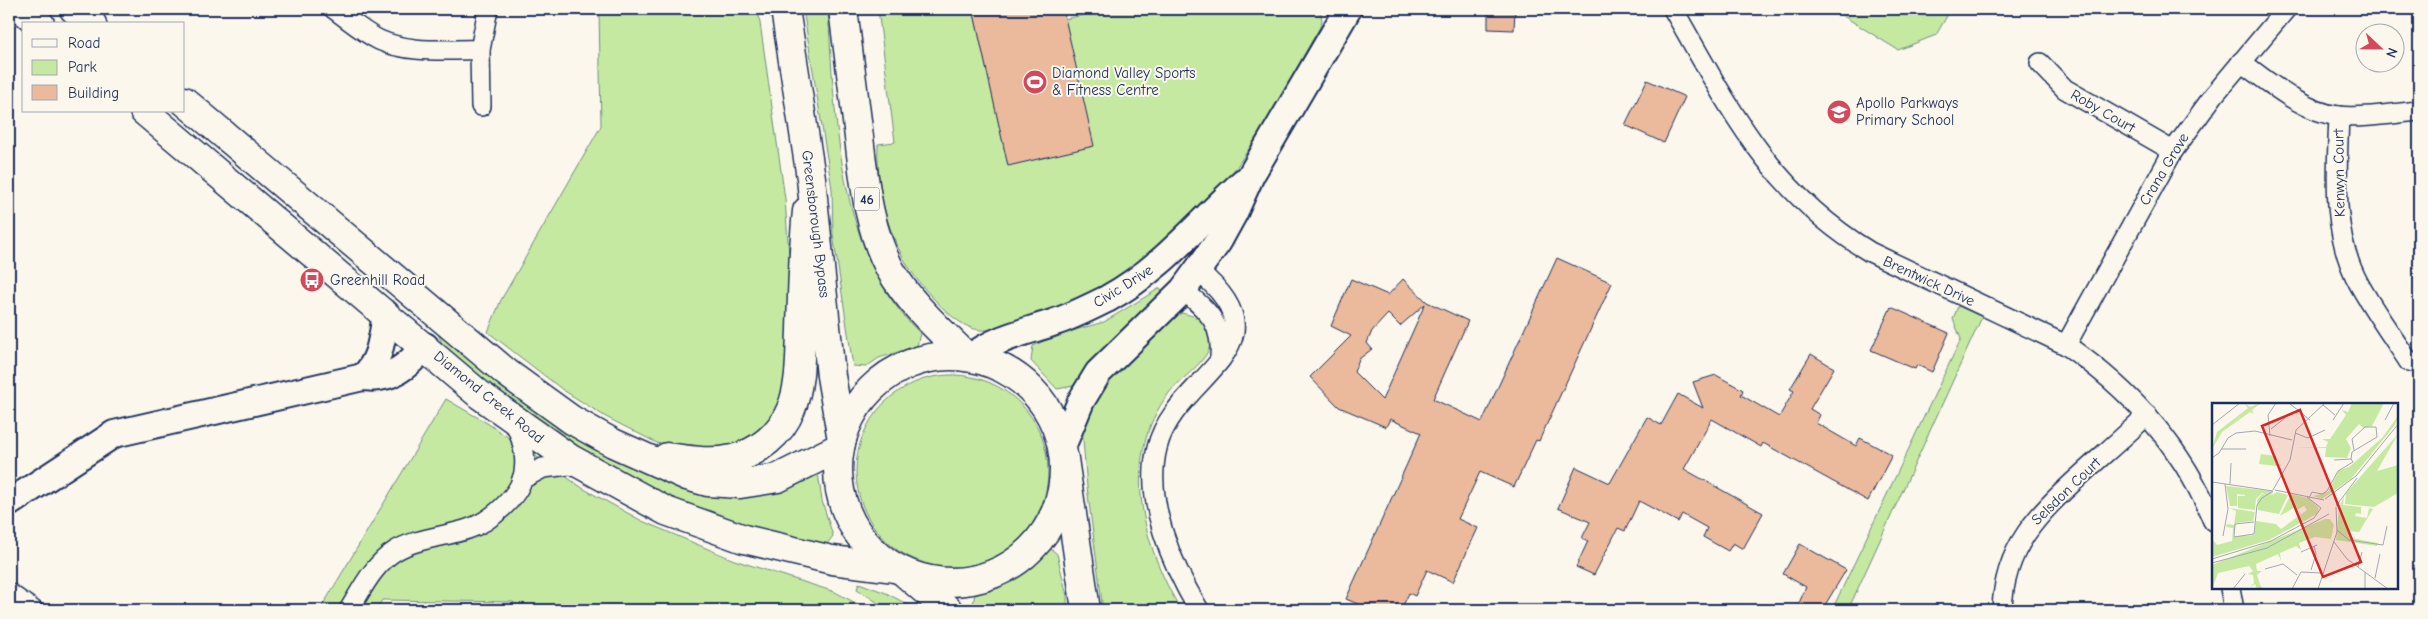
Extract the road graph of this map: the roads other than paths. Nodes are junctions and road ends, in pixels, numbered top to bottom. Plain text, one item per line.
1 (22, 9) edge
2 (60, 9) edge
3 (74, 9) edge
4 (334, 9) edge
5 (488, 9) edge
6 (785, 9) edge
7 (844, 9) edge
8 (1348, 9) edge
9 (1673, 9) edge
10 (2286, 9) edge
11 (38, 22) edge
12 (49, 22) edge
13 (90, 22) edge
14 (480, 50) junction
15 (2241, 62) junction
16 (2040, 63) dead end
17 (185, 102) edge
18 (481, 106) dead end
19 (2419, 111) edge
20 (145, 112) edge
21 (2339, 116) junction
22 (2173, 151) junction
23 (1251, 175) junction
24 (811, 178) junction
25 (1166, 258) junction
26 (1191, 280) junction
27 (434, 312) junction
28 (386, 314) junction
29 (2066, 345) junction
30 (425, 346) junction
31 (969, 357) junction
32 (2409, 362) dead end
33 (363, 377) junction
34 (2147, 415) junction
35 (514, 420) junction
36 (841, 443) junction
37 (1063, 453) junction
38 (638, 455) junction
39 (578, 464) junction
40 (522, 478) junction
41 (9, 503) edge
42 (2212, 519) edge
43 (900, 571) junction
44 (2230, 589) edge
45 (9, 593) edge
46 (33, 610) edge
47 (349, 610) edge
48 (948, 610) edge
49 (1086, 610) edge
50 (1199, 610) edge
51 (2002, 610) edge
52 (2234, 610) edge

1 - 11 main road
2 - 12 main road
3 - 13 main road
4 - 14 street
5 - 14 street
6 - 24 main road, Greensborough Bypass / 46
7 - 31 main road, 46
8 - 23 street, Civic Drive
9 - 29 street, Brentwick Drive
10 - 15 street, Crana Grove
14 - 18 street
15 - 21 street
15 - 22 street, Crana Grove
16 - 22 street, Roby Court
17 - 27 main road, Diamond Creek Road
19 - 21 street
20 - 28 main road, Diamond Creek Road
21 - 32 street, Kenwyn Court
22 - 29 street, Crana Grove
23 - 25 street, Civic Drive
23 - 26 street, Civic Drive
24 - 36 main road, Greensborough Bypass / 46
24 - 38 main road
25 - 26 street
25 - 31 street, Civic Drive
26 - 37 street, Civic Drive
26 - 50 street
27 - 30 main road
27 - 38 main road, Diamond Creek Road
28 - 30 main road, Diamond Creek Road
28 - 33 street
29 - 34 street, Brentwick Drive
30 - 33 street
30 - 35 main road, Diamond Creek Road
31 - 36 main road, 46
31 - 37 main road, 46
33 - 41 street
34 - 42 street, Brentwick Drive
34 - 51 street, Selsdon Court
35 - 39 main road, Diamond Creek Road
35 - 40 street
36 - 38 main road, Diamond Creek Road
36 - 43 main road, 46
37 - 43 main road, 46
37 - 49 main road, 46
39 - 40 street
39 - 43 main road, Diamond Creek Road
40 - 47 street
43 - 48 main road, 46
44 - 52 street
45 - 46 street

